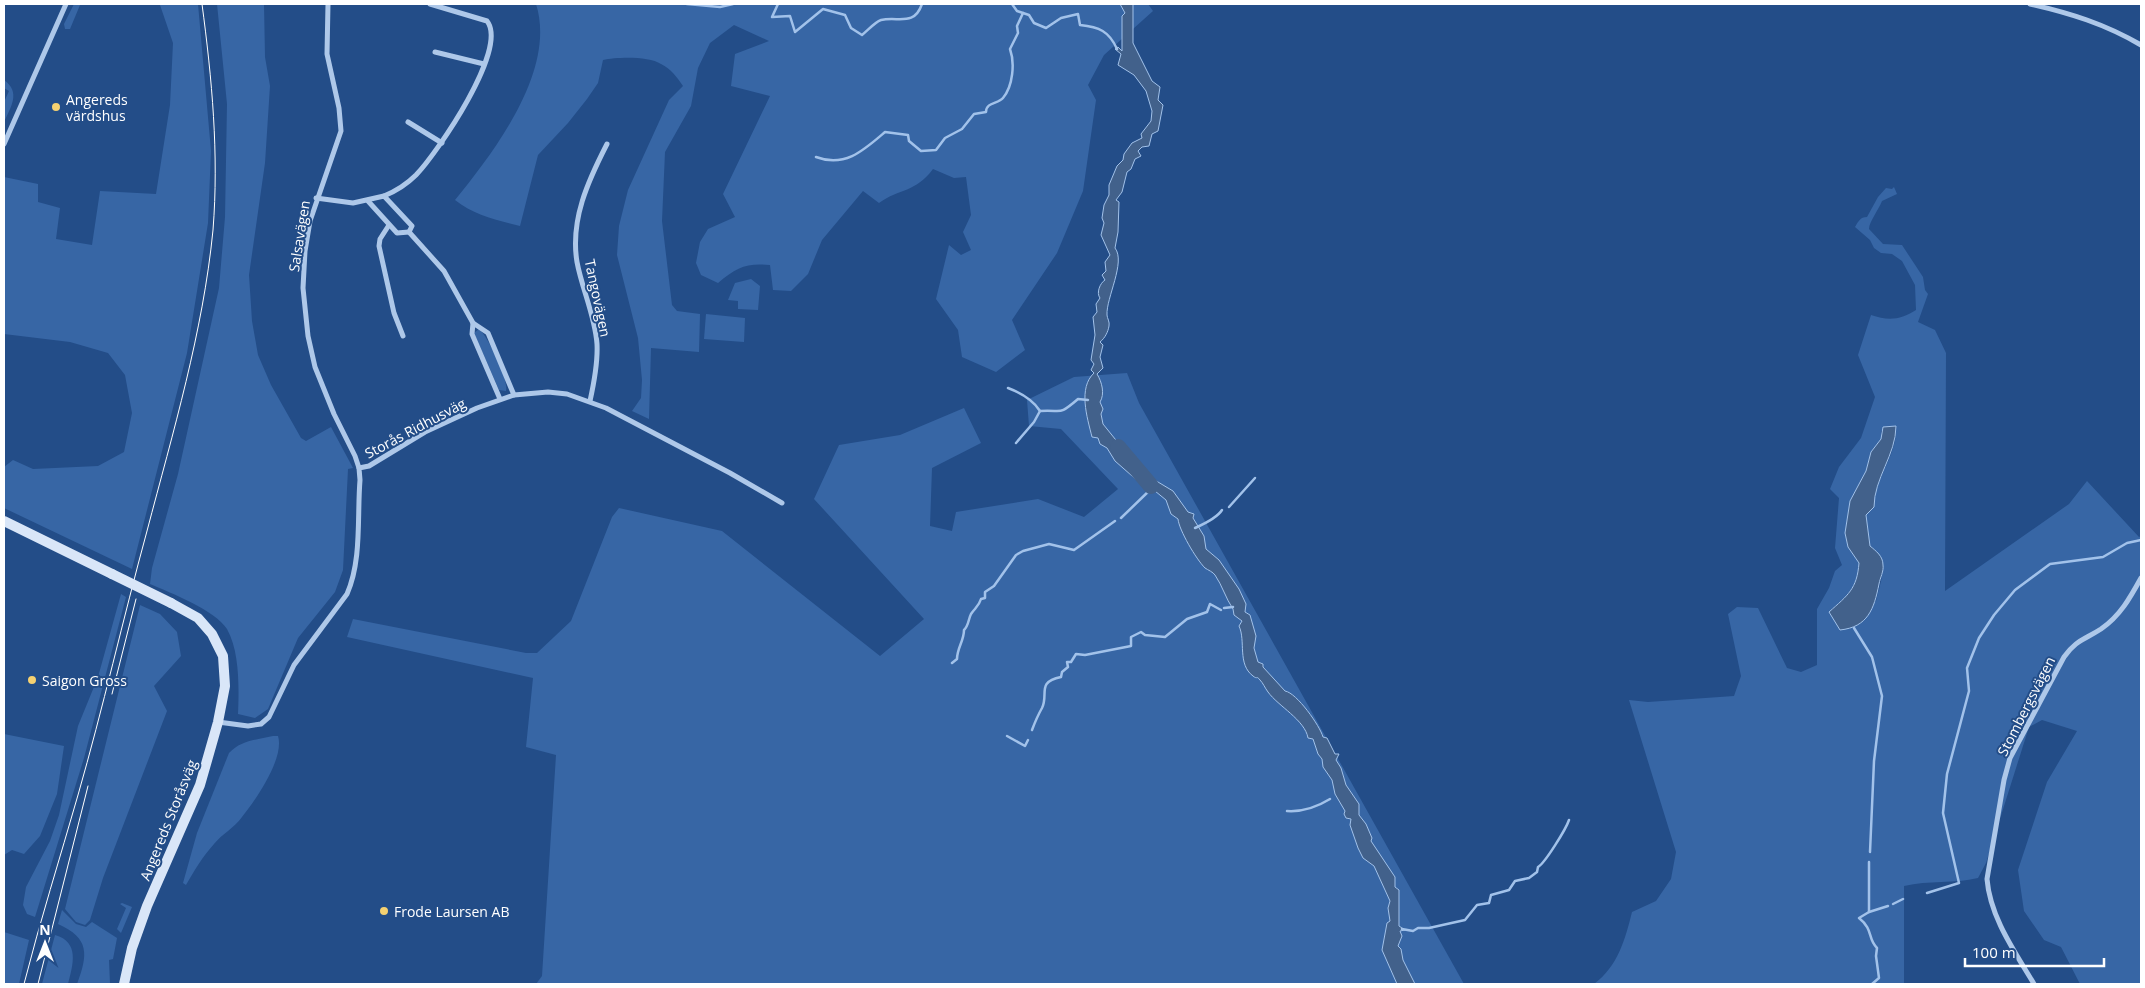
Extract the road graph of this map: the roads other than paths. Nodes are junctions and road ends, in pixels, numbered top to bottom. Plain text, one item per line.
1 (66, 4) edge
2 (328, 4) edge
3 (430, 4) edge
4 (2030, 4) edge
5 (2141, 45) edge
6 (435, 52) dead end
7 (484, 64) junction
8 (408, 122) dead end
9 (442, 143) junction
10 (4, 144) edge
11 (607, 144) dead end
12 (384, 196) junction
13 (316, 198) junction
14 (368, 201) junction
15 (389, 225) junction
16 (409, 232) junction
17 (473, 323) junction
18 (403, 336) dead end
19 (514, 395) junction
20 (500, 399) junction
21 (590, 401) junction
22 (359, 468) junction
23 (782, 503) dead end
24 (4, 521) edge
25 (2141, 578) edge
26 (218, 722) junction
27 (124, 984) edge
28 (2034, 984) edge

1 - 10 street
2 - 13 street, Salsavägen
3 - 7 street
4 - 5 street
6 - 7 street
7 - 9 street
8 - 9 street
9 - 12 street
11 - 21 street, Tangovägen
12 - 14 street
12 - 16 street
13 - 14 street
13 - 22 street, Salsavägen
14 - 15 street
15 - 16 street
15 - 18 street
16 - 17 street
17 - 19 street
17 - 20 street
19 - 20 street, Storås Ridhusväg
19 - 21 street, Storås Ridhusväg
20 - 22 street, Storås Ridhusväg
21 - 23 street, Storås Ridhusväg
22 - 26 street, Storås Ridhusväg
24 - 26 street, Angereds Storåsväg, bridge
25 - 28 street, Stombergsvägen
26 - 27 street, Angereds Storåsväg

